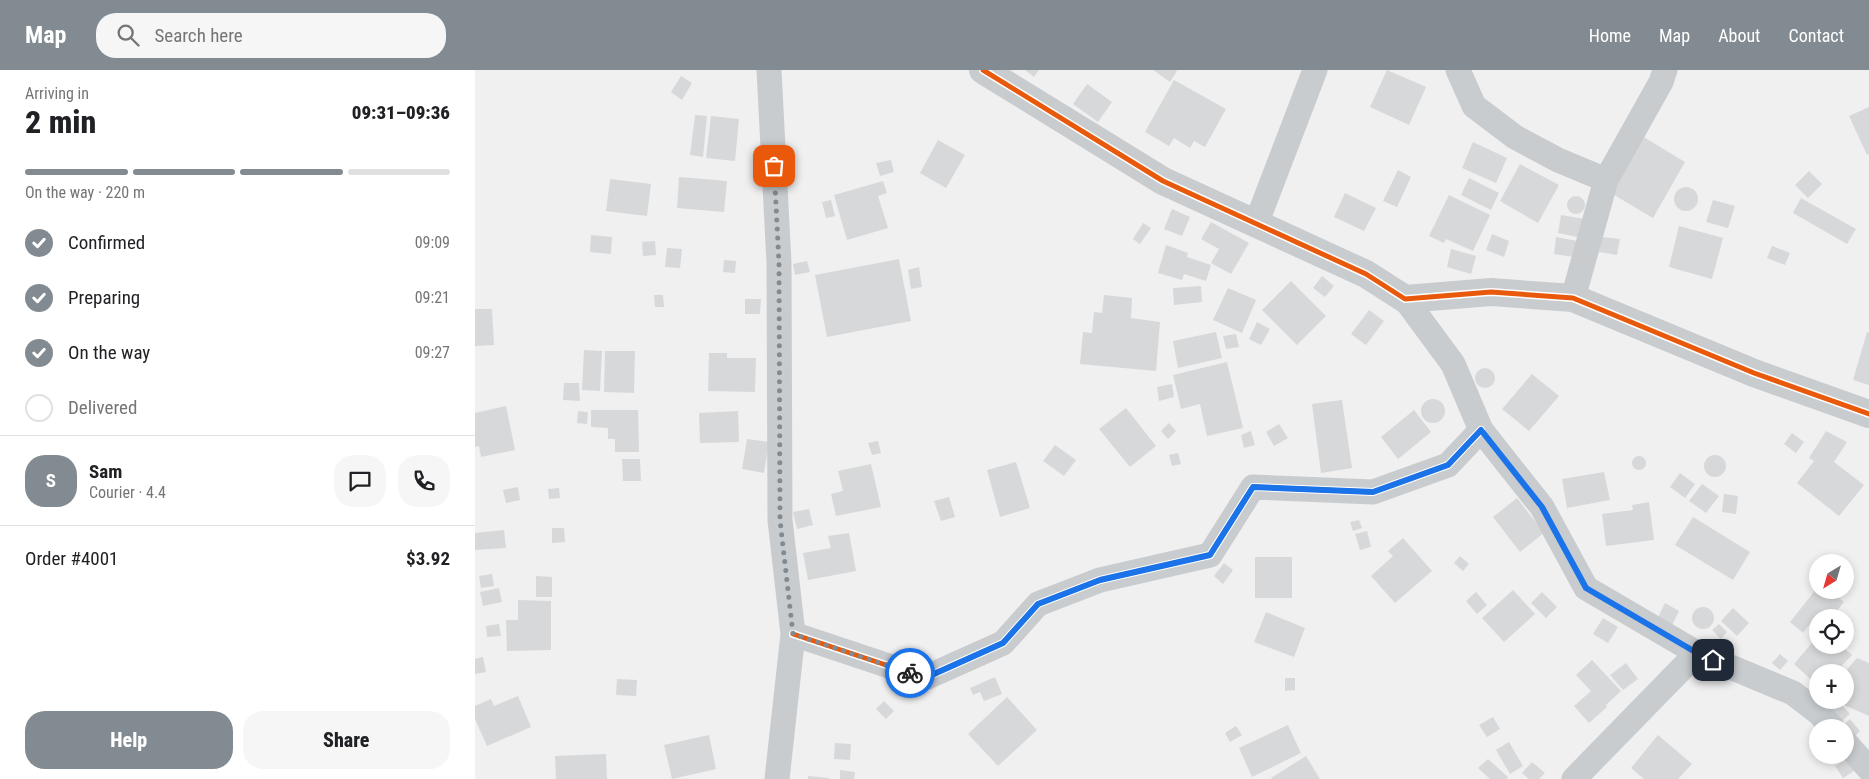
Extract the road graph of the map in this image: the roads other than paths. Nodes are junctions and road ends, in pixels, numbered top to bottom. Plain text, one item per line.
1 (769, 70) edge
2 (983, 70) edge
3 (1315, 70) edge
4 (1458, 70) edge
5 (1665, 70) edge
6 (1606, 180) junction
7 (1256, 224) junction
8 (1405, 298) junction
9 (1573, 298) junction
10 (1869, 414) edge
11 (1481, 430) junction
12 (793, 634) junction
13 (1697, 653) junction
14 (1825, 719) edge
15 (1854, 752) edge
16 (1869, 769) edge
17 (777, 779) edge
18 (1574, 779) edge

1 - 12 street
2 - 7 street
3 - 7 street
4 - 6 street
5 - 6 street
6 - 9 street
7 - 8 street
8 - 9 street
8 - 11 street
9 - 10 street
11 - 12 street
11 - 13 street
12 - 17 street
13 - 14 street
13 - 18 street
15 - 16 street

